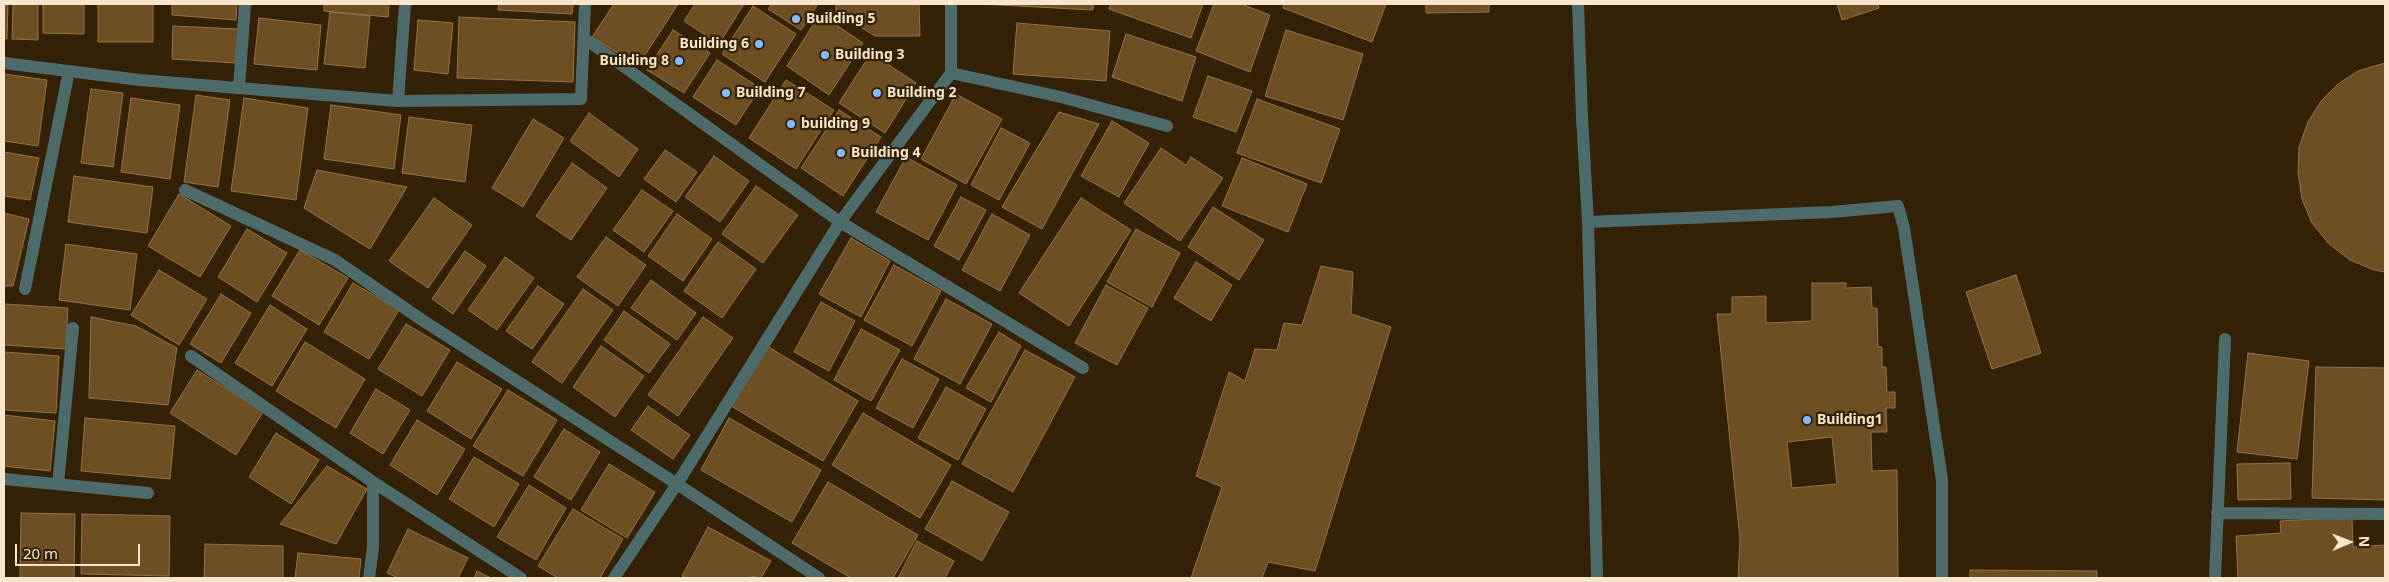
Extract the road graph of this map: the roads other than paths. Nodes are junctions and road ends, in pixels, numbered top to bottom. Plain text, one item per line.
1 (245, 4) edge
2 (405, 4) edge
3 (585, 4) edge
4 (951, 4) edge
5 (1578, 4) edge
6 (584, 38) junction
7 (4, 63) edge
8 (69, 71) junction
9 (951, 74) junction
10 (239, 88) junction
11 (398, 101) junction
12 (1167, 126) dead end
13 (185, 190) dead end
14 (840, 222) junction
15 (1588, 222) junction
16 (25, 289) dead end
17 (74, 328) dead end
18 (2225, 338) dead end
19 (191, 356) dead end
20 (1083, 368) dead end
21 (4, 479) edge
22 (372, 482) junction
23 (58, 484) junction
24 (677, 484) junction
25 (148, 493) dead end
26 (2217, 513) junction
27 (2385, 514) edge
28 (369, 578) edge
29 (521, 578) edge
30 (614, 578) edge
31 (819, 578) edge
32 (1597, 578) edge
33 (1942, 578) edge
34 (2214, 578) edge

1 - 10 street
2 - 11 street
3 - 6 street
4 - 9 street
5 - 15 street
6 - 11 street
6 - 14 street
7 - 8 street
8 - 10 street
8 - 16 street
9 - 12 street
9 - 14 street
10 - 11 street
13 - 24 street
14 - 20 street
14 - 24 street
15 - 32 street
15 - 33 street
17 - 23 street
18 - 26 street
19 - 22 street
21 - 23 street
22 - 28 street
22 - 29 street
23 - 25 street
24 - 30 street
24 - 31 street
26 - 27 street
26 - 34 street

